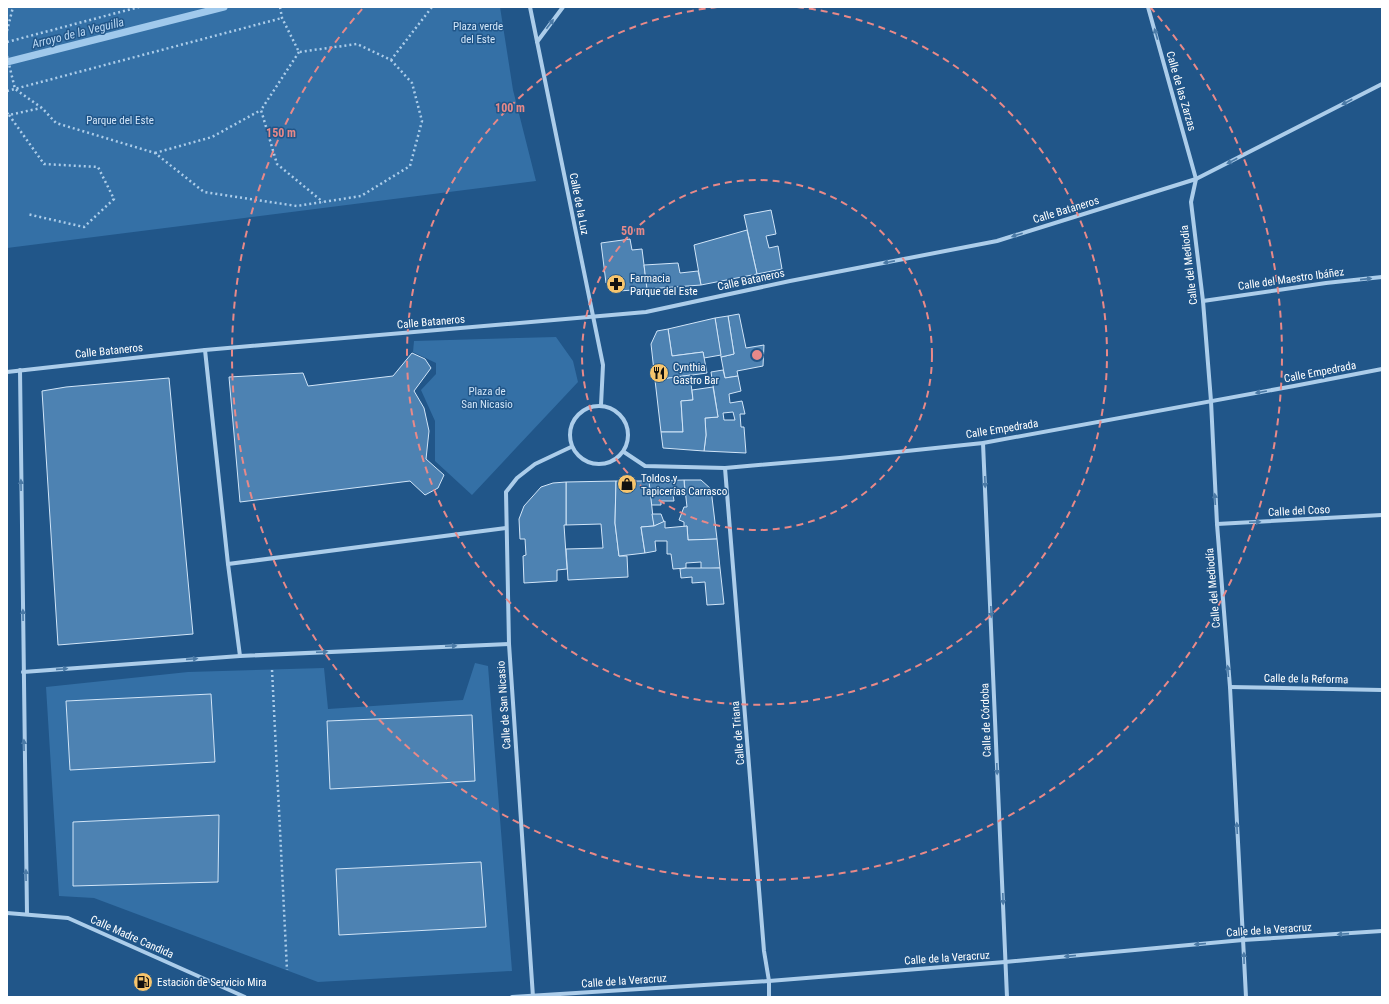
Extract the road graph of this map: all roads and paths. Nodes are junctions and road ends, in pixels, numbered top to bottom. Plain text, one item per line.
1 (13, 7) edge
2 (139, 7) edge
3 (280, 7) edge
4 (432, 7) edge
5 (530, 7) edge
6 (563, 7) edge
7 (1148, 7) edge
8 (282, 18) junction
9 (7, 31) edge
10 (7, 42) edge
11 (537, 42) junction
12 (299, 52) junction
13 (7, 56) edge
14 (391, 60) junction
15 (1382, 84) edge
16 (15, 89) junction
17 (7, 91) edge
18 (42, 108) junction
19 (261, 110) junction
20 (8, 114) edge
21 (155, 152) junction
22 (1196, 179) junction
23 (322, 202) junction
24 (27, 214) dead end
25 (1382, 277) edge
26 (1203, 301) junction
27 (593, 318) junction
28 (205, 350) junction
29 (1382, 369) edge
30 (20, 370) junction
31 (7, 372) edge
32 (1211, 401) junction
33 (601, 405) junction
34 (983, 443) junction
35 (571, 447) junction
36 (624, 452) junction
37 (725, 468) junction
38 (1382, 515) edge
39 (1216, 524) junction
40 (506, 528) junction
41 (228, 564) junction
42 (509, 644) junction
43 (240, 656) junction
44 (272, 670) dead end
45 (23, 672) junction
46 (1230, 687) junction
47 (1382, 690) edge
48 (7, 913) edge
49 (27, 914) junction
50 (1382, 931) edge
51 (1243, 940) junction
52 (1005, 962) junction
53 (287, 970) dead end
54 (769, 981) junction
55 (245, 997) edge
56 (512, 997) edge
57 (532, 997) edge
58 (769, 997) edge
59 (1007, 997) edge
60 (1246, 997) edge

1 - 9 path
2 - 10 path
3 - 8 path
4 - 14 path
5 - 11 street, Calle de la Luz
11 -> 6 street
22 -> 7 street, Calle de las Zarzas
8 - 12 path
8 - 16 path
11 - 27 street, Calle de la Luz
12 - 14 path
12 - 19 path
13 - 16 path
14 - 23 path
15 -> 22 street, Calle Bataneros
16 - 17 path
16 - 18 path
18 - 20 path
18 - 21 path
19 - 21 path
19 - 23 path
20 - 24 path
21 - 23 path
22 - 26 street, Calle del Mediodía
22 -> 27 street, Calle Bataneros
26 -> 25 street, Calle del Maestro Ibáñez
26 - 32 street, Calle del Mediodía
27 - 28 street, Calle Bataneros
27 - 33 street, Calle de la Luz
28 - 30 street, Calle Bataneros
28 - 41 street
29 -> 32 street, Calle Empedrada
30 - 31 street, Calle Bataneros
45 -> 30 street
32 - 34 street, Calle Empedrada
39 -> 32 street, Calle del Mediodía
33 - 35 street
33 - 36 street
34 - 37 street, Calle Empedrada
34 -> 52 street, Calle de Córdoba
35 - 36 street
35 - 40 street, Calle de San Nicasio
36 - 37 street, Calle Empedrada
37 - 54 street, Calle de Triana
39 -> 38 street, Calle del Coso
46 -> 39 street, Calle del Mediodía
40 - 41 street
40 - 42 street, Calle de San Nicasio
41 - 43 street
43 -> 42 street
42 - 57 street, Calle de San Nicasio
45 -> 43 street
44 - 53 path
49 -> 45 street
46 - 47 street, Calle de la Reforma
51 -> 46 street, Calle del Mediodía
48 - 49 street, Calle Madre Candida
49 - 55 street, Calle Madre Candida
50 -> 51 street, Calle de la Veracruz
51 -> 52 street, Calle de la Veracruz
60 -> 51 street, Calle del Mediodía
52 - 54 street, Calle de la Veracruz
52 - 59 street, Calle de Córdoba
54 - 57 street, Calle de la Veracruz
54 - 58 street, Calle de Triana
56 - 57 street, Calle de la Veracruz

